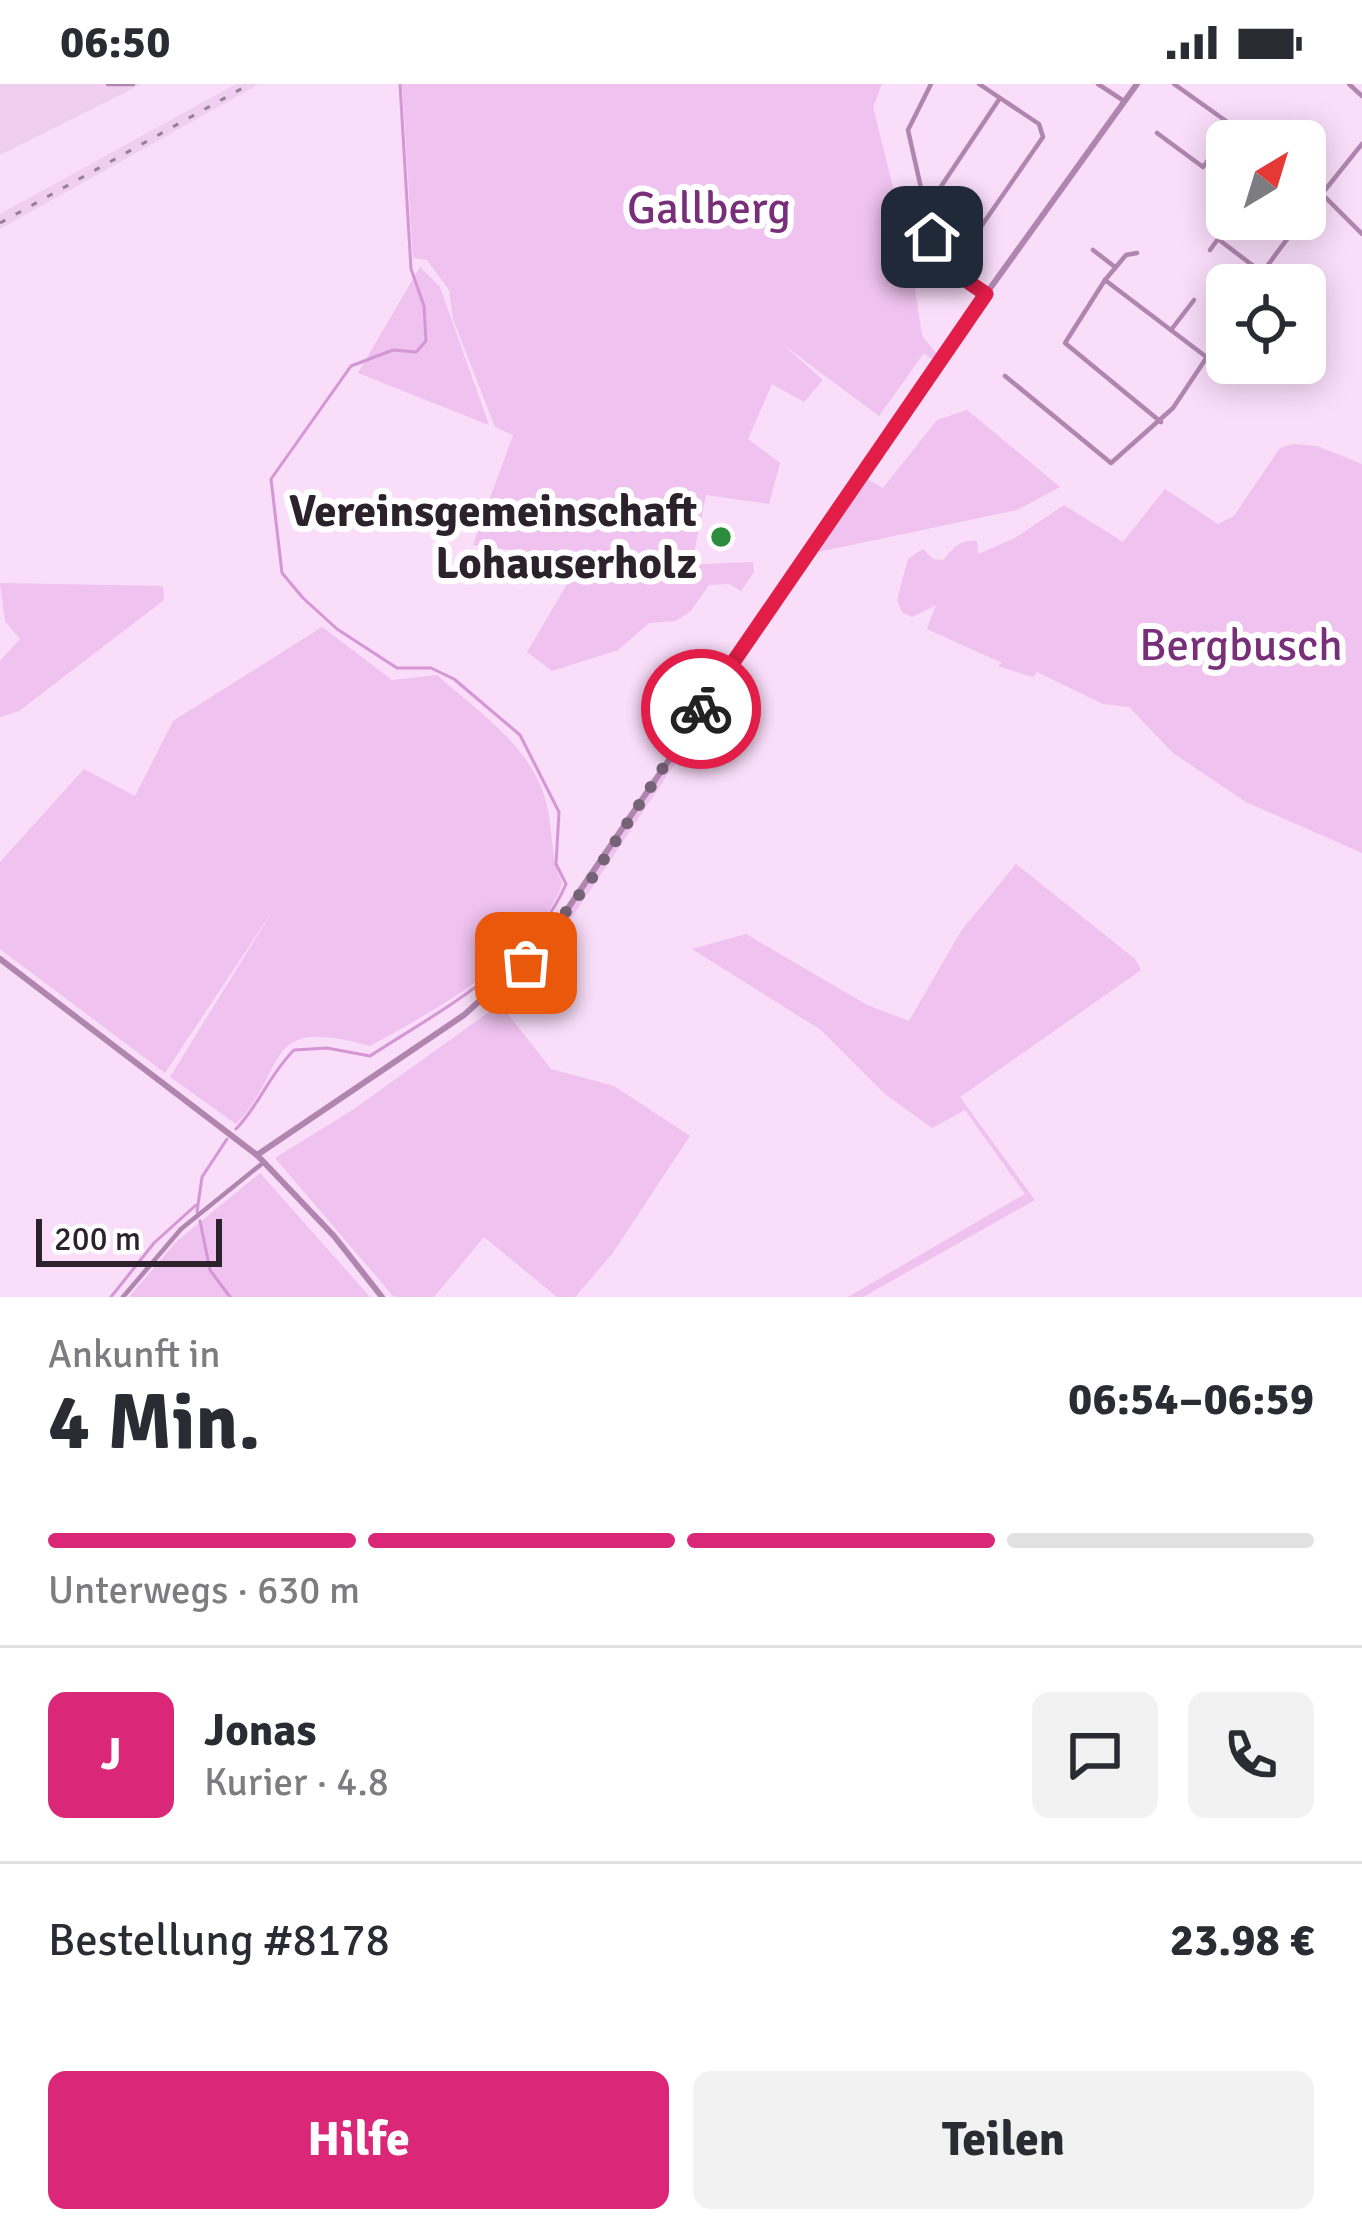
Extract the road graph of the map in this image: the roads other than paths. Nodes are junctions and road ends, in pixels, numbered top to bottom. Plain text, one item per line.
1 (108, 84) edge
2 (133, 84) edge
3 (931, 84) edge
4 (979, 84) edge
5 (1098, 84) edge
6 (1137, 84) edge
7 (1174, 84) edge
8 (1348, 84) edge
9 (1362, 96) edge
10 (1000, 98) junction
11 (1124, 101) junction
12 (1225, 120) edge
13 (1157, 134) dead end
14 (1362, 144) edge
15 (1206, 162) edge
16 (1326, 188) edge
17 (1326, 192) edge
18 (924, 202) junction
19 (1362, 234) edge
20 (1217, 240) edge
21 (1219, 240) edge
22 (1093, 250) dead end
23 (1210, 250) dead end
24 (1137, 253) dead end
25 (1250, 264) edge
26 (1115, 267) junction
27 (951, 270) junction
28 (1105, 280) junction
29 (986, 294) junction
30 (1194, 299) dead end
31 (1171, 329) junction
32 (1206, 357) edge
33 (1206, 362) edge
34 (1005, 376) dead end
35 (1161, 422) junction
36 (0, 959) edge
37 (256, 1155) junction
38 (264, 1162) junction
39 (123, 1297) edge
40 (382, 1297) edge

1 - 2 street
3 - 18 street
4 - 10 street
5 - 11 street
6 - 11 street
7 - 12 street
8 - 9 street
10 - 18 street
10 - 27 street
11 - 29 street
13 - 15 street
14 - 16 street
17 - 19 street
18 - 27 street
20 - 23 street
21 - 25 street
22 - 26 street
24 - 26 street
26 - 28 street
27 - 29 street
28 - 31 street
28 - 35 street
29 - 37 street
30 - 31 street
31 - 32 street
33 - 35 street
34 - 35 street
36 - 37 street
37 - 38 street
38 - 39 street
38 - 40 street

